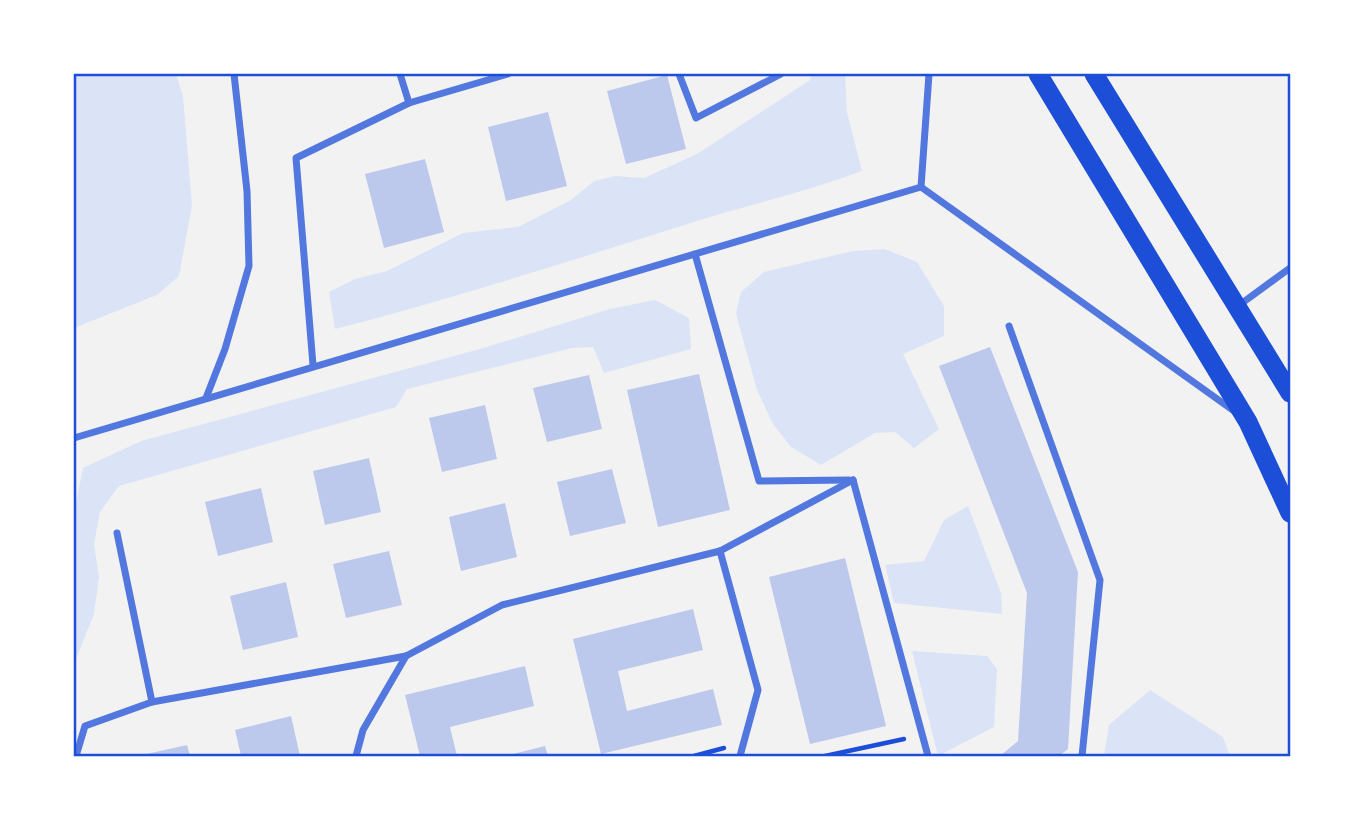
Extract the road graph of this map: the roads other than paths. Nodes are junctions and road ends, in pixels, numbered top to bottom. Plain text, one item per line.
1 (234, 74) edge
2 (400, 74) edge
3 (508, 74) edge
4 (679, 74) edge
5 (781, 74) edge
6 (929, 74) edge
7 (1038, 74) edge
8 (1094, 74) edge
9 (409, 103) junction
10 (921, 187) junction
11 (695, 254) junction
12 (1290, 268) edge
13 (1237, 306) junction
14 (1009, 326) dead end
15 (313, 365) junction
16 (1290, 393) edge
17 (206, 398) junction
18 (1248, 422) junction
19 (74, 438) edge
20 (853, 480) junction
21 (1290, 513) edge
22 (117, 533) dead end
23 (720, 551) junction
24 (406, 656) junction
25 (152, 702) junction
26 (76, 757) edge
27 (356, 757) edge
28 (740, 757) edge
29 (928, 757) edge
30 (1082, 757) edge

1 - 17 street
2 - 9 street
3 - 9 street
4 - 5 street
6 - 10 street
7 - 18 highway
8 - 13 highway
9 - 15 street
10 - 11 street
10 - 18 street
11 - 15 street
11 - 20 street
12 - 13 street
13 - 16 highway
14 - 30 street
15 - 17 street
17 - 19 street
18 - 21 highway
20 - 23 street
20 - 29 street
22 - 25 street
23 - 24 street
23 - 28 street
24 - 25 street
24 - 27 street
25 - 26 street

